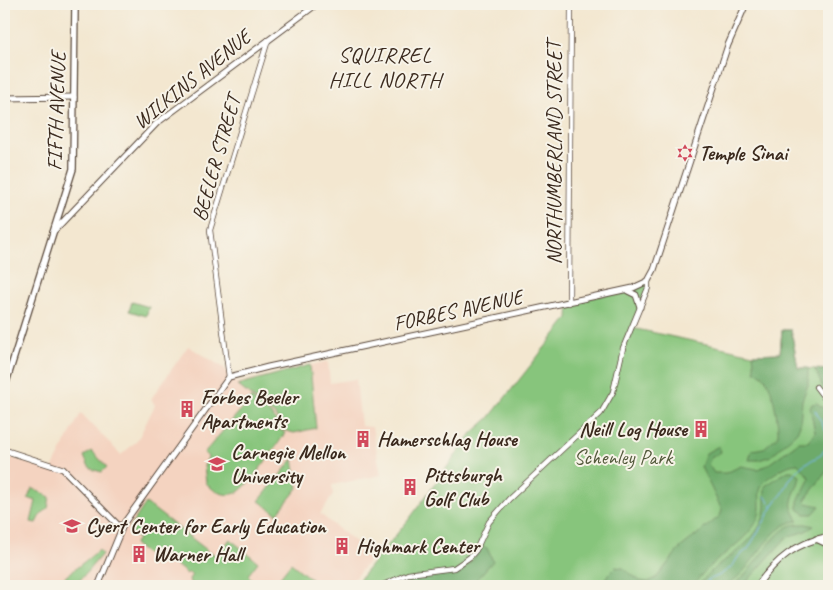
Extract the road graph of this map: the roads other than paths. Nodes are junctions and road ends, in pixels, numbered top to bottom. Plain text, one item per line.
1 (76, 4) edge
2 (317, 4) edge
3 (572, 4) edge
4 (746, 4) edge
5 (268, 39) junction
6 (74, 97) junction
7 (4, 98) edge
8 (53, 233) junction
9 (648, 281) junction
10 (625, 290) junction
11 (569, 303) junction
12 (640, 307) junction
13 (229, 377) junction
14 (4, 388) edge
15 (816, 388) dead end
16 (829, 404) edge
17 (4, 450) edge
18 (122, 528) junction
19 (829, 536) edge
20 (815, 539) junction
21 (829, 545) edge
22 (98, 586) edge
23 (381, 586) edge
24 (757, 586) edge

1 - 6 highway, FIFTH AVENUE
2 - 5 main road, WILKINS AVENUE
3 - 11 street, NORTHUMBERLAND STREET
4 - 9 main road
5 - 8 main road, WILKINS AVENUE
5 - 13 street, BEELER STREET
6 - 7 main road
6 - 8 highway, FIFTH AVENUE
8 - 14 highway, FIFTH AVENUE
9 - 10 main road, FORBES AVENUE
9 - 12 street
10 - 11 main road, FORBES AVENUE
10 - 12 main road
11 - 13 main road, FORBES AVENUE
12 - 23 street
13 - 18 main road
15 - 16 street
17 - 18 main road
18 - 22 main road
19 - 20 main road
20 - 21 main road
20 - 24 main road

